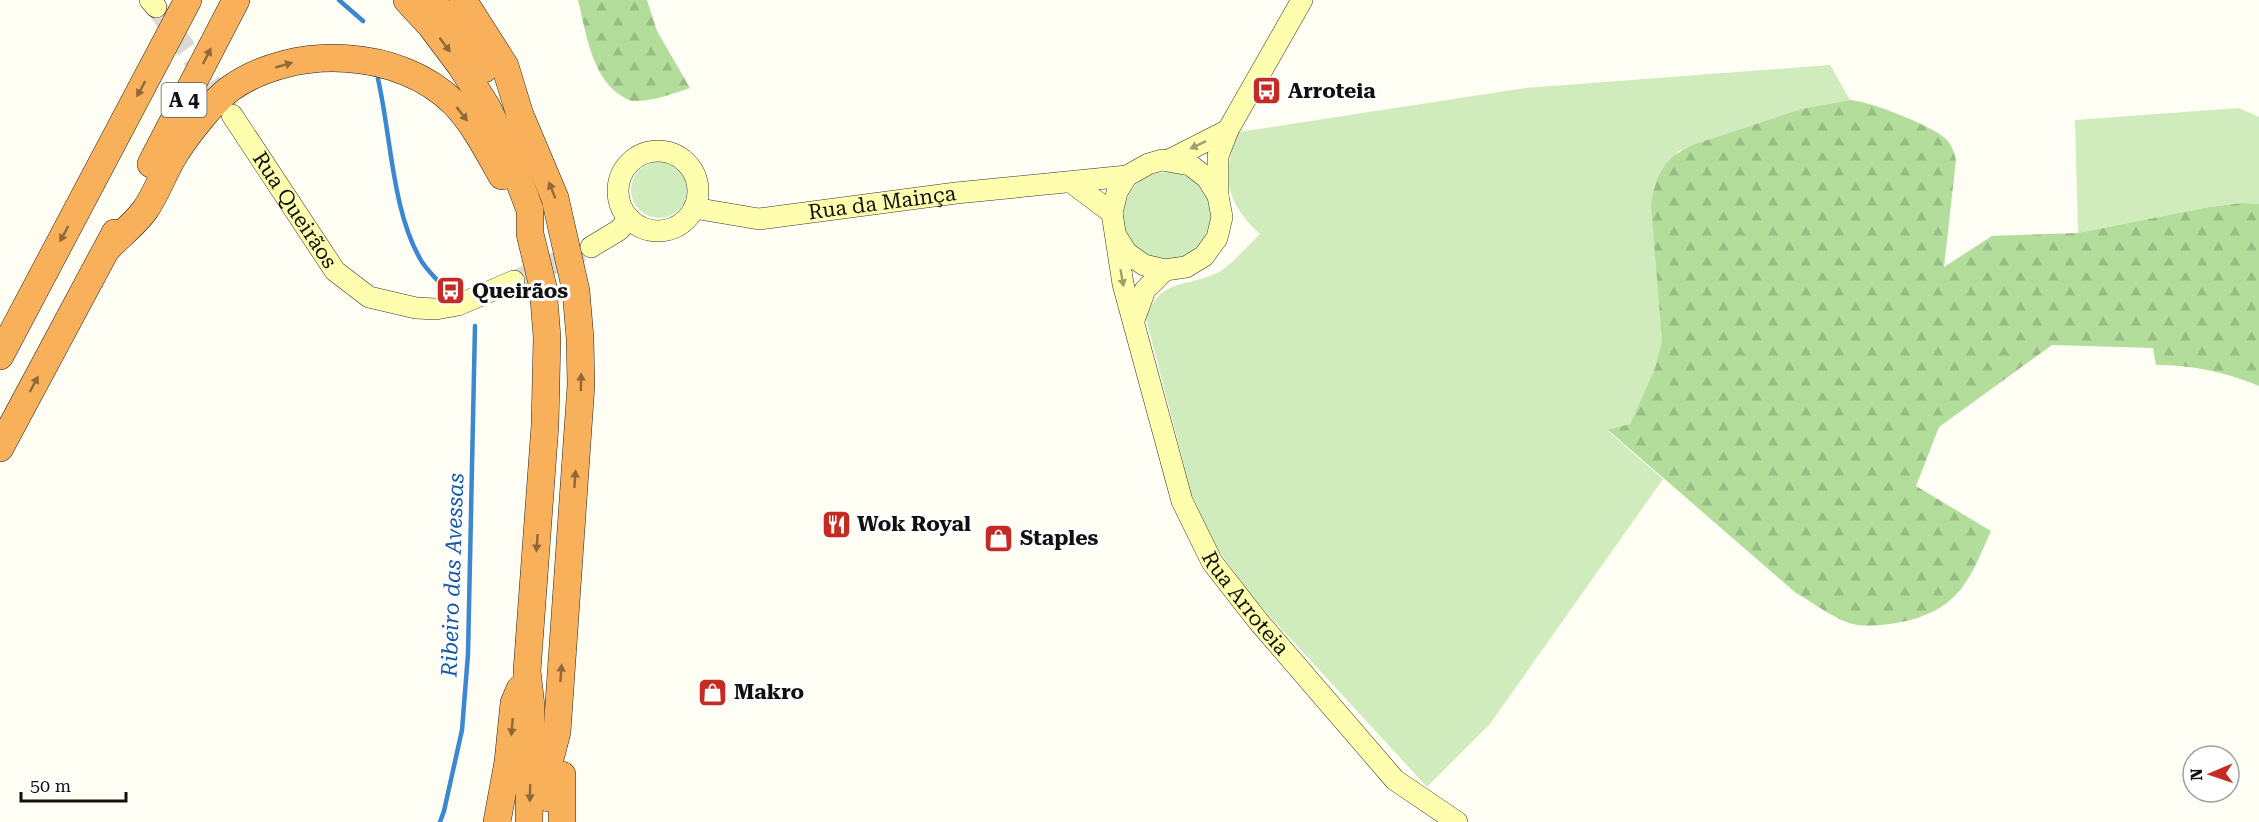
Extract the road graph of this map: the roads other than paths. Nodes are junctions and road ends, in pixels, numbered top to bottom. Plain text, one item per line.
1 (188, 0) edge
2 (236, 0) edge
3 (407, 0) edge
4 (431, 0) edge
5 (463, 0) edge
6 (1302, 0) edge
7 (232, 115) tunnel mouth
8 (520, 115) junction
9 (1228, 130) junction
10 (1169, 160) junction
11 (1127, 176) junction
12 (1071, 182) junction
13 (1218, 196) junction
14 (138, 205) junction
15 (694, 208) junction
16 (1112, 213) junction
17 (629, 219) junction
18 (530, 234) junction
19 (1115, 234) junction
20 (591, 247) tunnel mouth
21 (1165, 270) junction
22 (514, 280) tunnel mouth
23 (1134, 320) junction
24 (0, 356) edge
25 (0, 448) edge
26 (527, 671) junction
27 (557, 732) junction
28 (497, 822) edge
29 (529, 822) edge
30 (548, 822) edge
31 (562, 822) edge
32 (1457, 822) edge

1 -> 24 highway, A 4
14 -> 2 highway, A 4
3 -> 18 highway
4 - 8 highway
5 - 8 highway
6 - 9 street
7 - 22 street, Rua Queirãos
27 -> 8 highway
9 -> 10 street
9 - 13 street
10 - 11 street
10 - 13 street
11 - 12 street, Rua da Mainça
11 - 16 street
12 - 15 street, Rua da Mainça
12 - 16 street
13 - 21 street
14 -> 18 highway
25 -> 14 highway, A 4
15 - 17 street
15 - 17 street
16 - 19 street
17 - 20 street
18 -> 26 highway
19 - 21 street
19 -> 23 street, Rua Arroteia
21 - 23 street
23 - 32 street, Rua Arroteia
26 -> 28 highway
26 -> 29 highway
27 - 30 highway
27 - 31 highway

